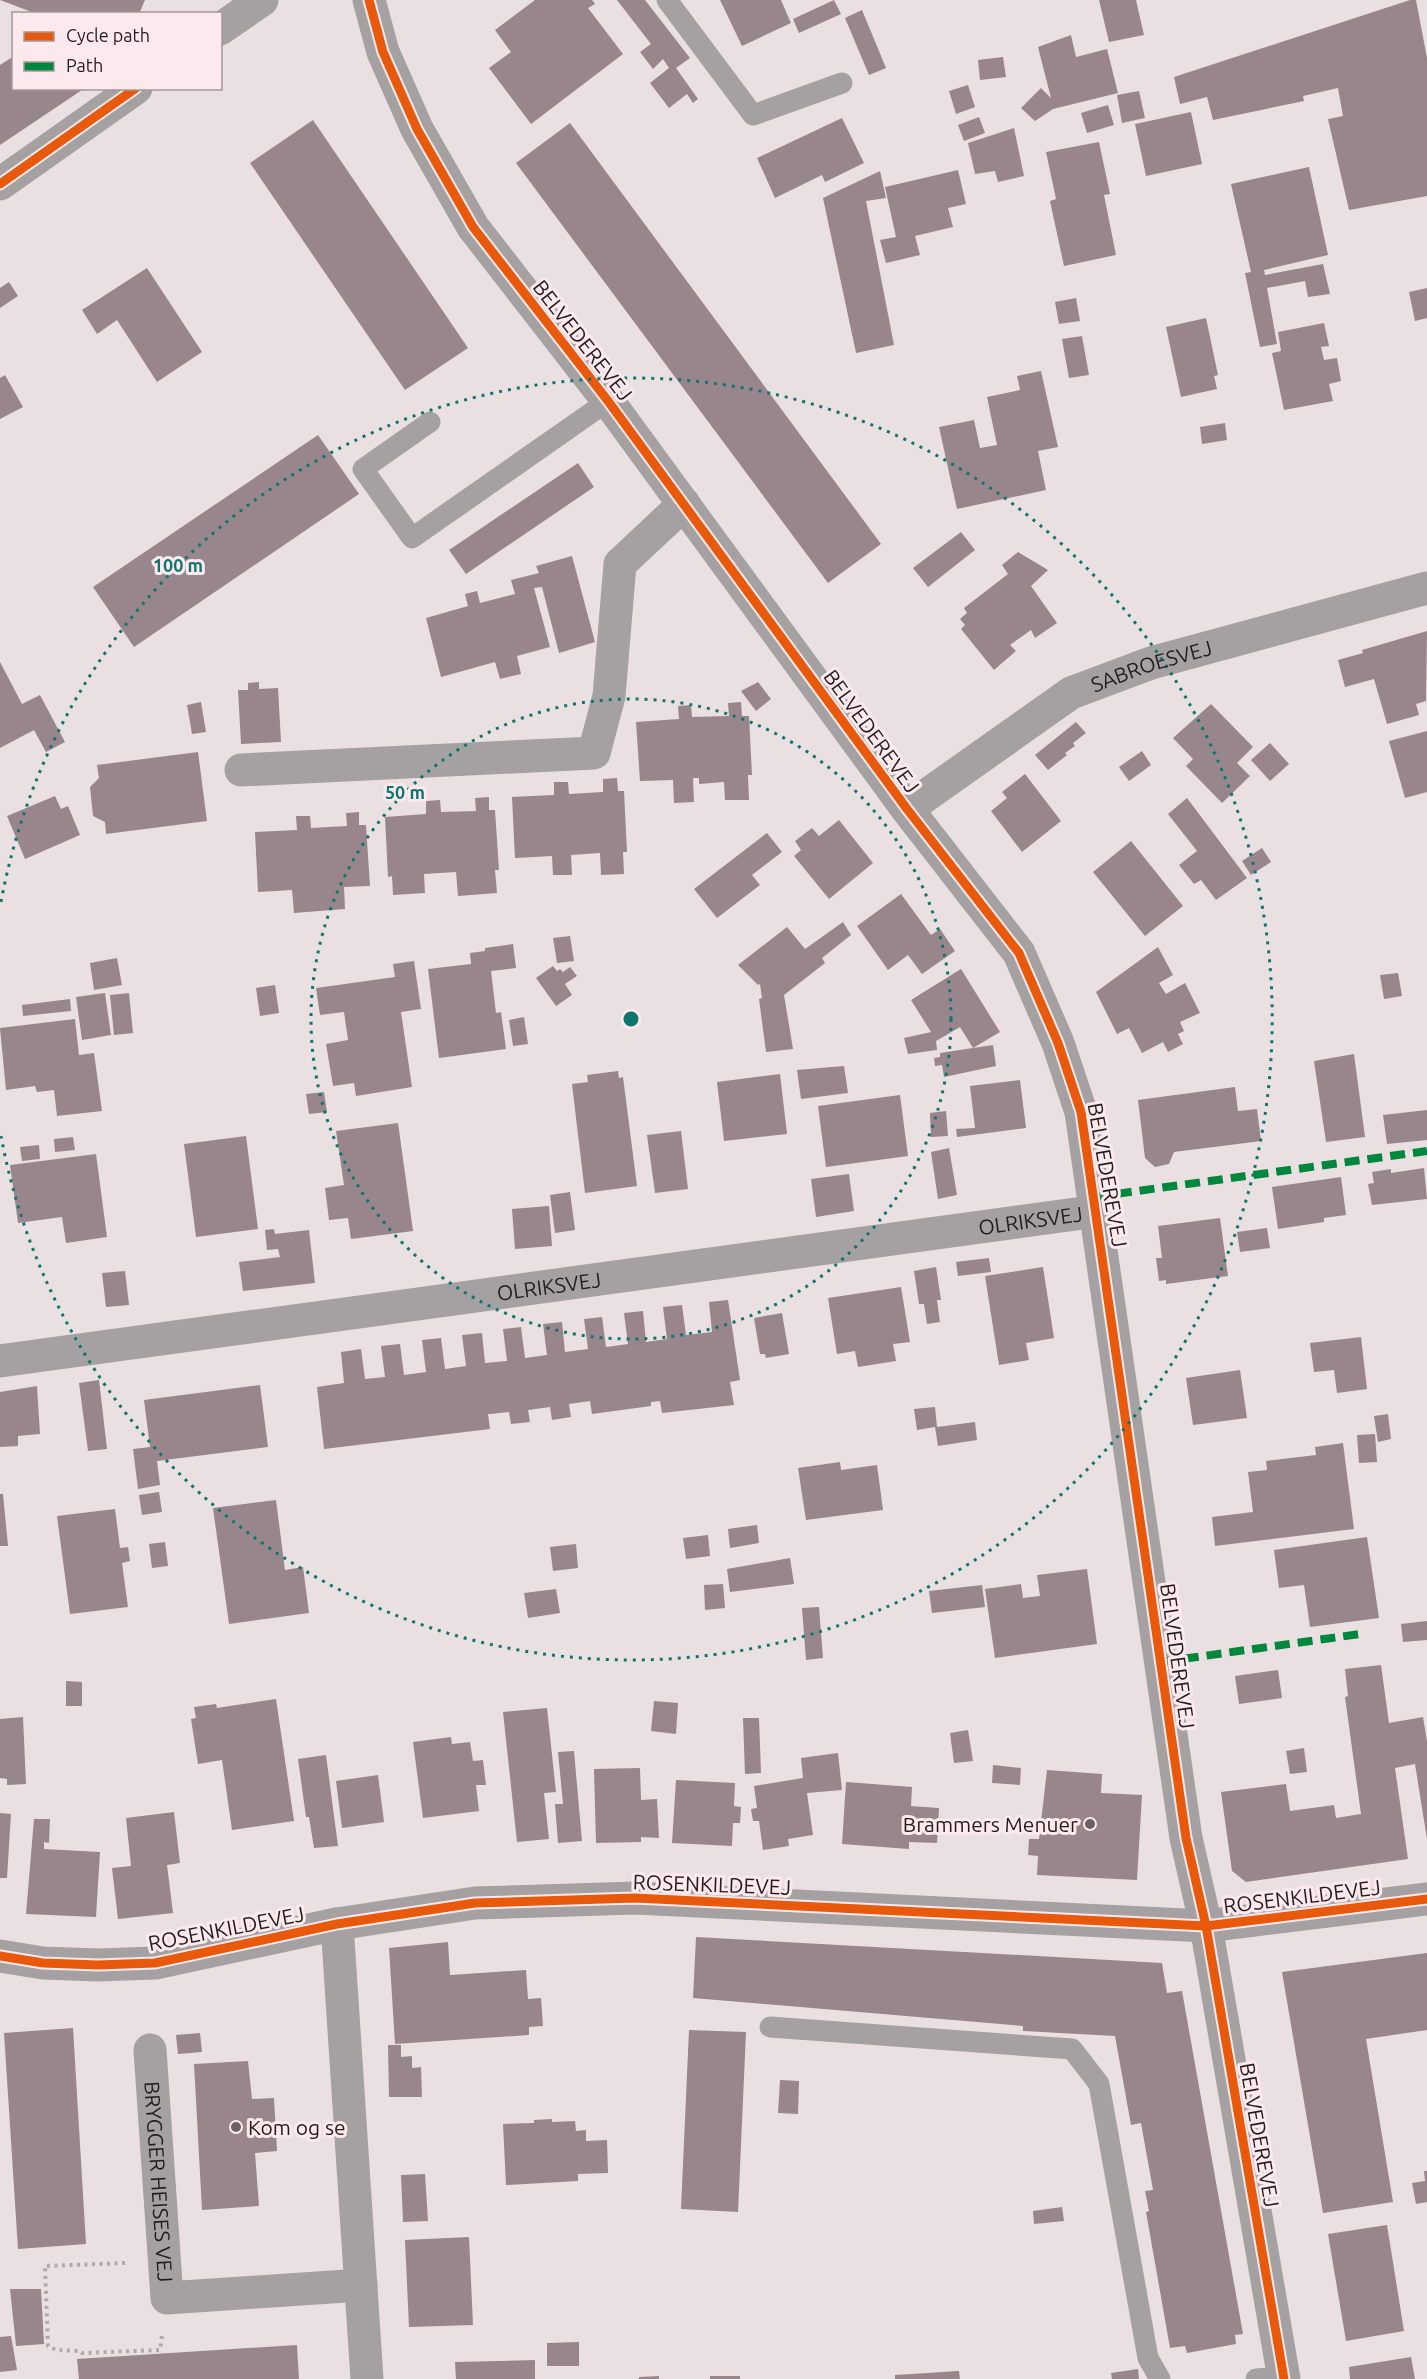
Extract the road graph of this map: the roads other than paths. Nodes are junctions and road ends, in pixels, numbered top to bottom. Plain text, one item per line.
1 (262, 0) edge
2 (369, 0) edge
3 (667, 0) edge
4 (222, 28) edge
5 (842, 83) dead end
6 (133, 90) edge
7 (0, 184) edge
8 (608, 401) junction
9 (430, 422) dead end
10 (684, 504) junction
11 (1427, 588) edge
12 (240, 770) dead end
13 (907, 809) junction
14 (1098, 1211) junction
15 (0, 1361) edge
16 (1427, 1899) edge
17 (337, 1924) junction
18 (1206, 1926) junction
19 (0, 1956) edge
20 (770, 2027) dead end
21 (150, 2050) dead end
22 (361, 2285) junction
23 (1275, 2378) edge
24 (367, 2379) edge
25 (1160, 2379) edge

1 - 4 street
2 - 8 street, BELVEDEREVEJ
3 - 5 lane
6 - 7 street
8 - 9 lane
8 - 10 street, BELVEDEREVEJ
10 - 12 street
10 - 13 street, BELVEDEREVEJ
11 - 13 street, SABROESVEJ
13 - 14 street, BELVEDEREVEJ
14 - 15 street, OLRIKSVEJ
14 - 18 street, BELVEDEREVEJ
16 - 18 street, ROSENKILDEVEJ
17 - 18 street, ROSENKILDEVEJ
17 - 19 street, ROSENKILDEVEJ
17 - 22 street
18 - 23 street, BELVEDEREVEJ
20 - 25 lane
21 - 22 street, BRYGGER HEISES VEJ
22 - 24 street

